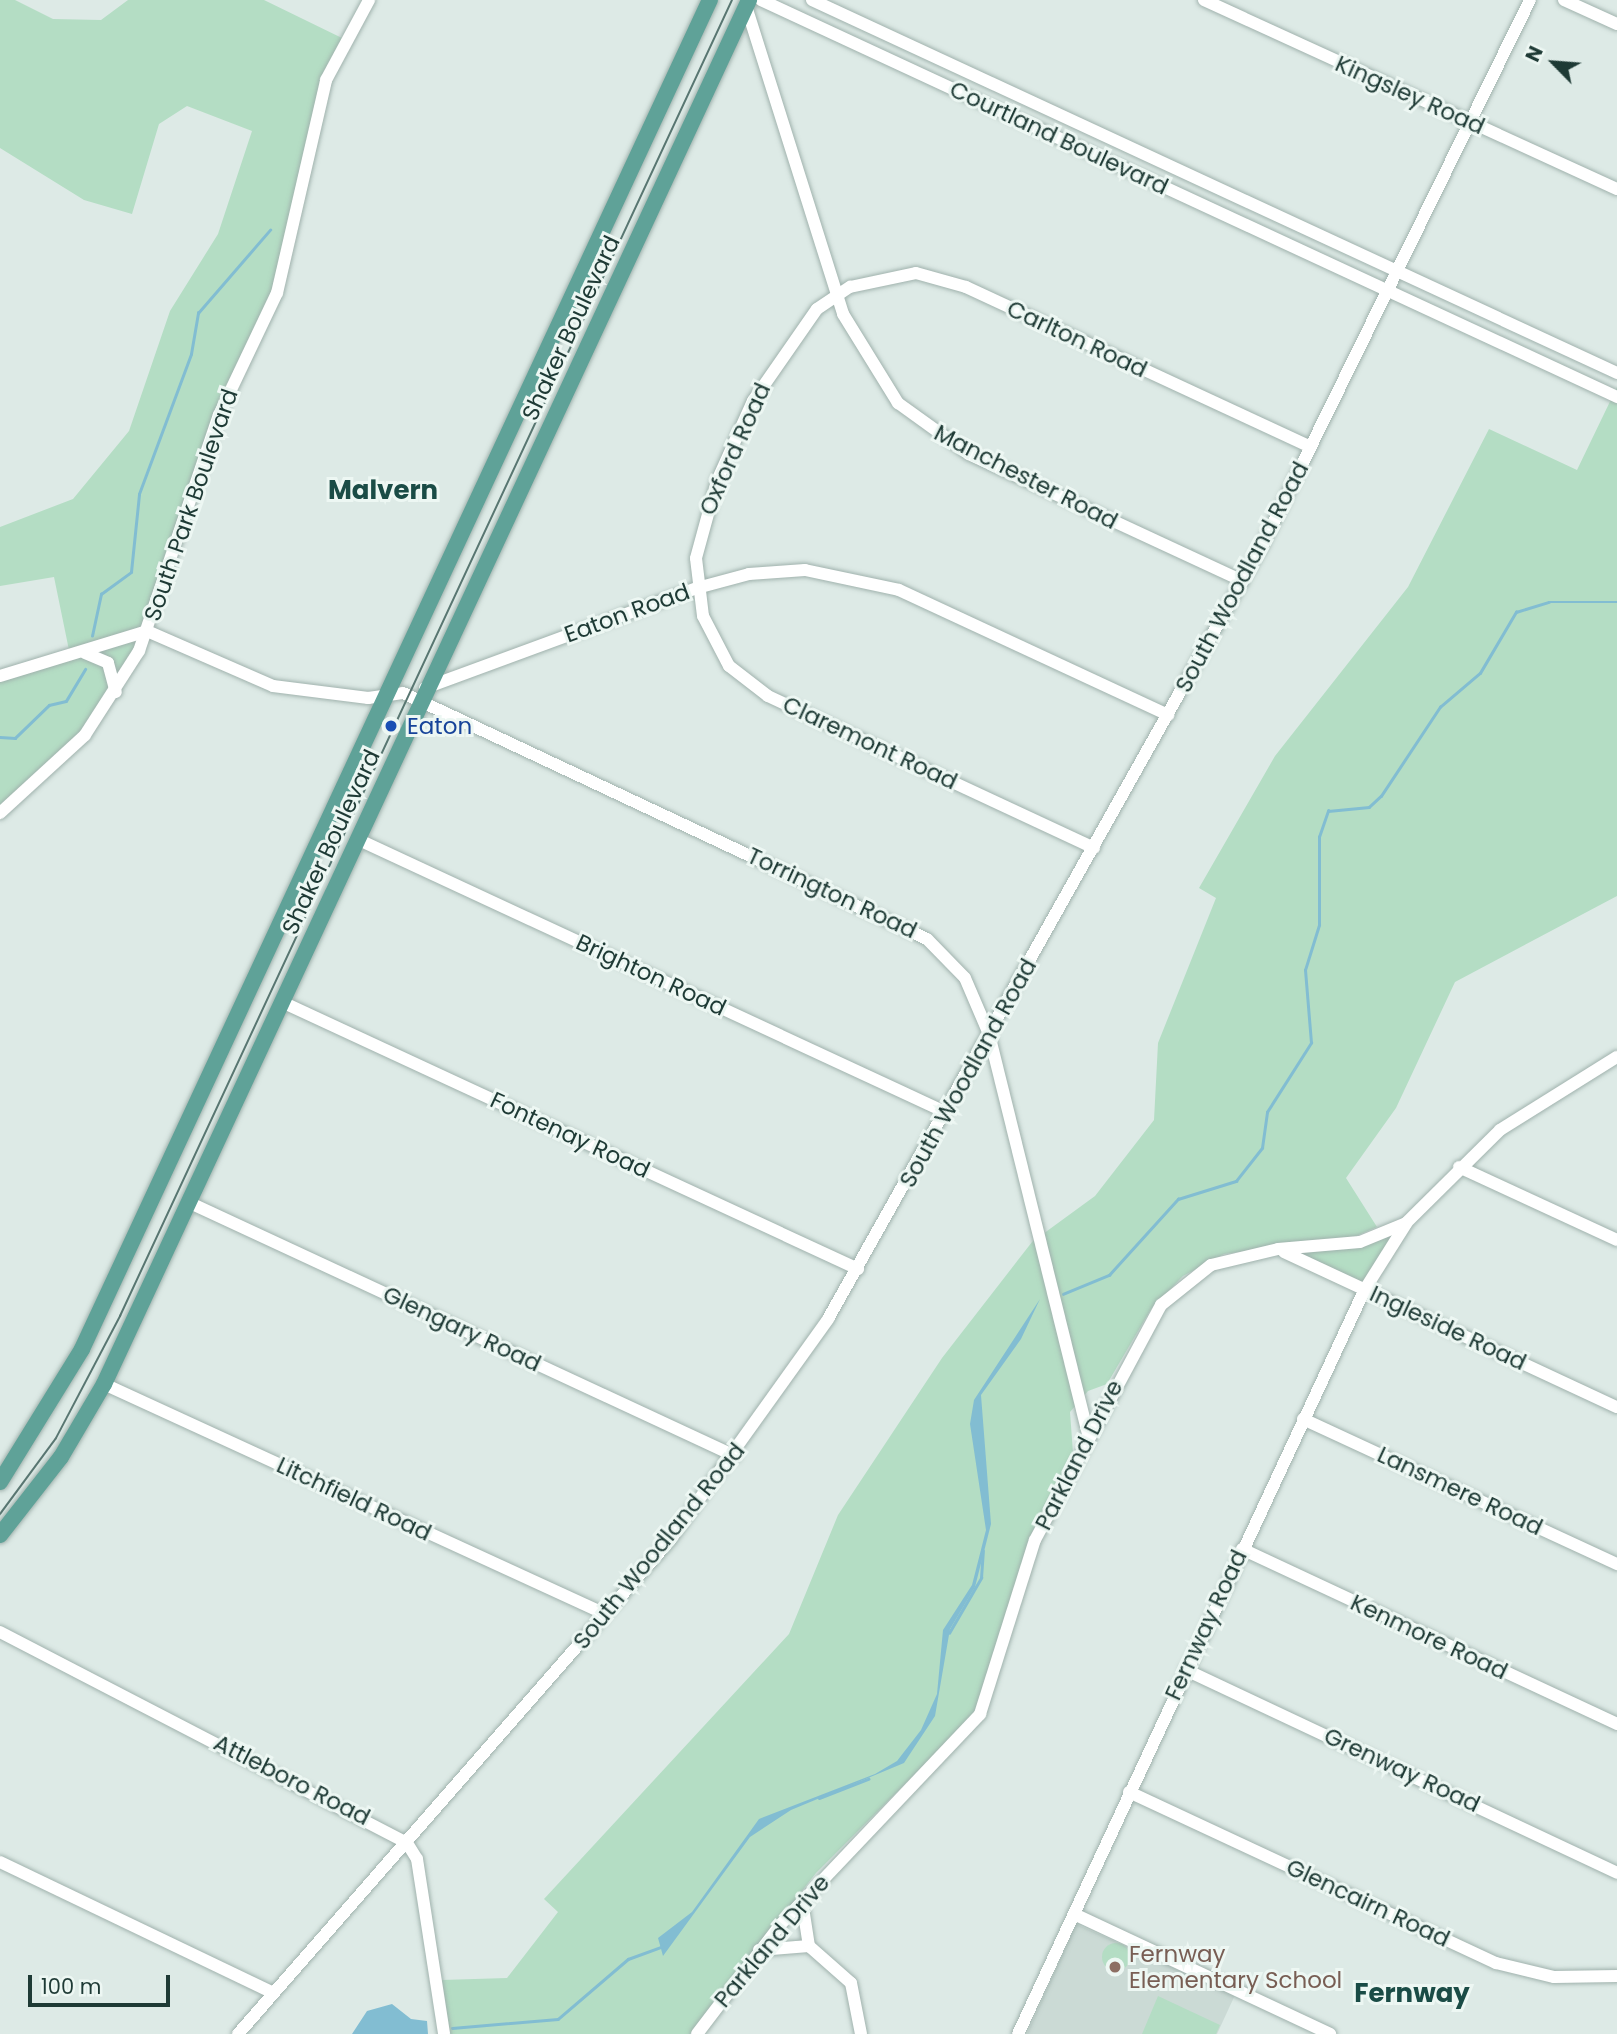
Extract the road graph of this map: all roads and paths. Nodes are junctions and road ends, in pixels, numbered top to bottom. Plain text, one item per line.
1 (369, 0) edge
2 (710, 0) edge
3 (811, 0) edge
4 (1204, 0) edge
5 (1530, 0) edge
6 (1564, 0) edge
7 (752, 2) edge
8 (802, 19) junction
9 (1617, 24) edge
10 (1469, 123) junction
11 (1117, 141) junction
12 (1108, 160) junction
13 (1617, 189) edge
14 (1366, 257) junction
15 (1398, 271) junction
16 (1357, 276) junction
17 (1388, 291) junction
18 (837, 294) junction
19 (1616, 373) edge
20 (1612, 395) edge
21 (1311, 447) junction
22 (1243, 581) junction
23 (697, 588) junction
24 (147, 631) junction
25 (81, 652) junction
26 (0, 676) edge
27 (429, 687) junction
28 (116, 692) junction
29 (386, 695) junction
30 (415, 699) junction
31 (1168, 715) junction
32 (0, 813) edge
33 (357, 839) junction
34 (1094, 848) junction
35 (282, 1002) junction
36 (989, 1034) junction
37 (1617, 1057) edge
38 (1601, 1066) junction
39 (1617, 1073) edge
40 (946, 1112) junction
41 (1459, 1167) junction
42 (188, 1202) junction
43 (1406, 1223) junction
44 (1617, 1241) edge
45 (1278, 1249) junction
46 (858, 1269) junction
47 (1365, 1289) junction
48 (104, 1384) junction
49 (1617, 1407) edge
50 (1303, 1419) junction
51 (1088, 1435) junction
52 (735, 1456) junction
53 (0, 1482) edge
54 (0, 1535) edge
55 (1242, 1549) junction
56 (1617, 1563) edge
57 (605, 1614) junction
58 (0, 1632) edge
59 (1186, 1670) junction
60 (1617, 1724) edge
61 (1129, 1792) junction
62 (407, 1843) junction
63 (0, 1862) edge
64 (1617, 1873) edge
65 (802, 1901) junction
66 (1074, 1914) junction
67 (808, 1946) junction
68 (759, 1950) junction
69 (1617, 1976) edge
70 (273, 1993) junction
71 (238, 2034) edge
72 (443, 2034) edge
73 (697, 2034) edge
74 (861, 2034) edge
75 (1018, 2034) edge
76 (1330, 2034) edge

1 - 24 street, South Park Boulevard
2 - 29 main road, Shaker Boulevard
3 - 8 street
3 - 11 street, Courtland Boulevard
4 - 10 street, Kingsley Road
5 - 10 street, South Woodland Road
6 - 9 street
7 - 8 street, Courtland Boulevard
7 - 18 street, Manchester Road
7 - 27 main road, Shaker Boulevard
8 - 12 street, Courtland Boulevard
10 - 13 street, Kingsley Road
10 - 15 street, South Woodland Road
11 - 12 street
11 - 14 street, Courtland Boulevard
12 - 16 street, Courtland Boulevard
14 - 15 street, Courtland Boulevard
14 - 16 street
15 - 17 street, South Woodland Road
15 - 19 street, Courtland Boulevard
16 - 17 street, Courtland Boulevard
17 - 20 street, Courtland Boulevard
17 - 21 street, South Woodland Road
18 - 21 street, Carlton Road
18 - 22 street, Manchester Road
18 - 23 street, Oxford Road
19 - 20 street, Courtland Boulevard
21 - 22 street, South Woodland Road
22 - 31 street, South Woodland Road
23 - 27 street, Eaton Road
23 - 31 street, Eaton Road
23 - 34 street, Claremont Road
24 - 25 street
24 - 28 street, South Park Boulevard
24 - 29 street
25 - 26 street
25 - 28 street
27 - 30 main road, Shaker Boulevard
28 - 32 street, South Park Boulevard
29 - 30 street
29 - 53 main road, Shaker Boulevard
30 - 33 main road, Shaker Boulevard
30 - 36 street, Torrington Road
31 - 34 street, South Woodland Road
33 - 35 main road, Shaker Boulevard
33 - 40 street, Brighton Road
34 - 36 street, South Woodland Road
35 - 42 main road, Shaker Boulevard
35 - 46 street, Fontenay Road
36 - 40 street, South Woodland Road
36 - 51 street, Torrington Road
37 - 38 street, Parkland Drive
38 - 39 street
38 - 41 street, Parkland Drive
40 - 46 street, South Woodland Road
41 - 43 street, Parkland Drive
41 - 44 street
42 - 48 main road, Shaker Boulevard
42 - 52 street, Glengary Road
43 - 45 street, Parkland Drive
43 - 47 street, Fernway Road
45 - 47 street, Ingleside Road
45 - 51 street, Parkland Drive
46 - 52 street, South Woodland Road
47 - 49 street, Ingleside Road
47 - 50 street, Fernway Road
48 - 54 main road, Shaker Boulevard
48 - 57 street, Litchfield Road
50 - 55 street, Fernway Road
50 - 56 street, Lansmere Road
51 - 65 street, Parkland Drive
52 - 57 street, South Woodland Road
55 - 59 street, Fernway Road
55 - 60 street, Kenmore Road
57 - 62 street, South Woodland Road
58 - 62 street, Attleboro Road
59 - 61 street, Fernway Road
59 - 64 street, Grenway Road
61 - 66 street, Fernway Road
61 - 69 street, Glencairn Road
62 - 70 street, South Woodland Road
62 - 72 street
63 - 70 street
65 - 67 street
65 - 68 street, Parkland Drive
66 - 75 street, Fernway Road
66 - 76 street
67 - 68 street
67 - 74 street
68 - 73 street, Parkland Drive
70 - 71 street, South Woodland Road

